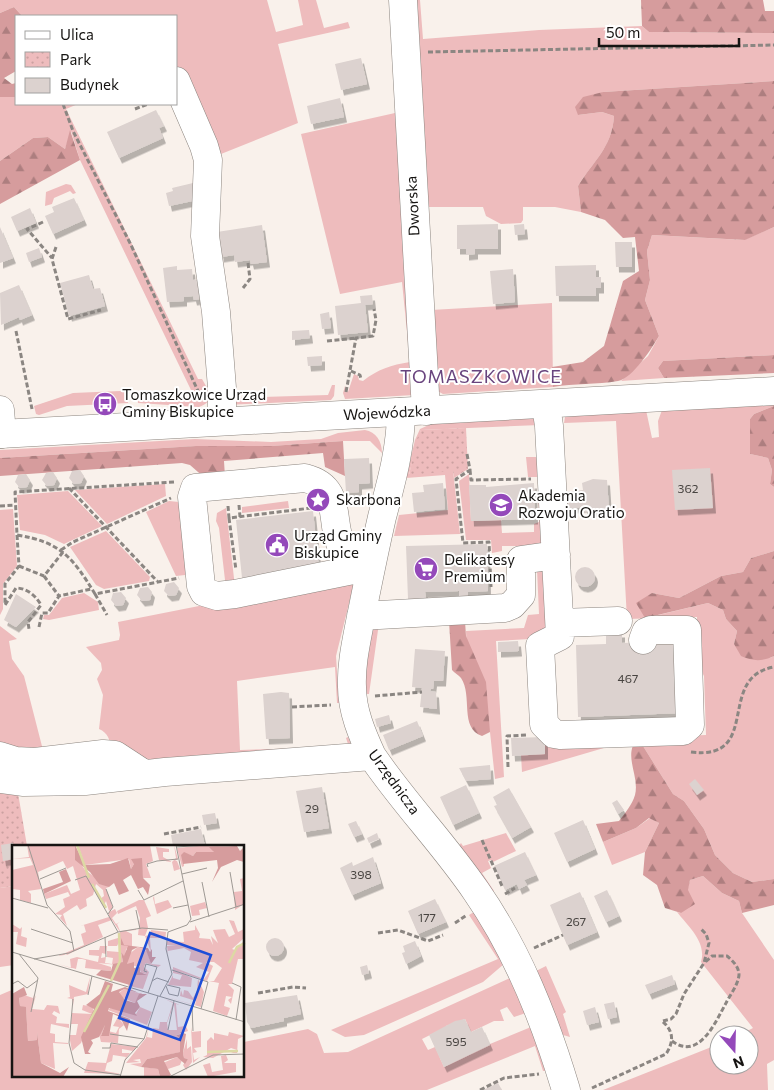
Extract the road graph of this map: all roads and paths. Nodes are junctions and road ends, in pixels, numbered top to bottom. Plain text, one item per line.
1 (403, 0) edge
2 (774, 45) edge
3 (405, 52) junction
4 (178, 86) edge
5 (63, 105) edge
6 (146, 105) edge
7 (135, 110) dead end
8 (43, 222) dead end
9 (56, 247) dead end
10 (52, 259) junction
11 (248, 263) dead end
12 (243, 288) dead end
13 (374, 309) dead end
14 (101, 310) dead end
15 (16, 331) dead end
16 (356, 338) junction
17 (328, 341) dead end
18 (351, 371) junction
19 (361, 379) dead end
20 (347, 390) dead end
21 (774, 391) edge
22 (198, 395) dead end
23 (546, 405) junction
24 (31, 406) dead end
25 (414, 412) junction
26 (222, 421) junction
27 (1, 426) edge
28 (468, 454) dead end
29 (470, 470) junction
30 (529, 479) dead end
31 (225, 485) junction
32 (69, 488) junction
33 (193, 492) junction
34 (16, 505) junction
35 (0, 506) edge
36 (334, 506) junction
37 (229, 518) junction
38 (107, 528) junction
39 (18, 535) junction
40 (62, 551) junction
41 (556, 555) junction
42 (20, 566) junction
43 (371, 567) junction
44 (200, 574) junction
45 (44, 576) junction
46 (157, 582) junction
47 (92, 589) junction
48 (238, 593) junction
49 (94, 594) junction
50 (59, 596) junction
51 (491, 610) junction
52 (107, 615) dead end
53 (361, 616) junction
54 (618, 621) dead end
55 (560, 623) junction
56 (39, 627) dead end
57 (29, 628) dead end
58 (643, 640) dead end
59 (422, 692) dead end
60 (369, 697) dead end
61 (337, 705) dead end
62 (292, 708) dead end
63 (544, 724) junction
64 (0, 756) edge
65 (372, 756) junction
66 (508, 767) dead end
67 (144, 774) junction
68 (0, 779) edge
69 (201, 827) dead end
70 (164, 834) dead end
71 (482, 840) dead end
72 (506, 893) dead end
73 (468, 914) dead end
74 (455, 922) dead end
75 (700, 929) dead end
76 (378, 933) dead end
77 (443, 935) dead end
78 (563, 935) dead end
79 (526, 952) dead end
80 (704, 963) junction
81 (306, 988) dead end
82 (258, 993) dead end
83 (672, 1040) junction
84 (544, 1073) dead end
85 (579, 1089) edge
86 (480, 1090) edge

1 - 3 street, Dworska
2 - 3 path
3 - 25 street, Dworska
4 - 26 street
5 - 22 path
6 - 7 path
8 - 10 path
9 - 10 path
10 - 14 path
11 - 12 path
13 - 16 path
15 - 24 path
16 - 17 path
16 - 18 path
18 - 19 path
18 - 20 path
21 - 23 street, Wojewódzka
23 - 25 street, Wojewódzka
23 - 41 street
25 - 26 street, Wojewódzka
25 - 43 street, Urzędnicza
26 - 27 street, Wojewódzka
28 - 29 path
29 - 30 path
29 - 51 path
31 - 33 street
31 - 36 street
31 - 37 path
32 - 33 path
32 - 34 path
32 - 38 path
33 - 38 path
33 - 44 street
34 - 35 path
34 - 39 path
36 - 37 path
36 - 43 street
37 - 48 path
38 - 40 path
38 - 46 path
39 - 40 path
39 - 42 path
40 - 45 path
40 - 47 path
41 - 51 street
41 - 55 street
42 - 45 path
42 - 57 path
43 - 48 street
43 - 53 street, Urzędnicza
44 - 46 path
44 - 48 street
45 - 50 path
46 - 49 path
47 - 49 path
47 - 50 path
49 - 52 path
50 - 56 path
51 - 53 street
53 - 65 street, Urzędnicza
54 - 55 street
55 - 63 street
58 - 63 street
59 - 60 path
61 - 62 path
63 - 66 path
64 - 67 street
65 - 67 street
65 - 85 street, Urzędnicza
67 - 68 street
69 - 70 path
71 - 72 path
73 - 74 path
75 - 80 path
76 - 77 path
78 - 79 path
80 - 83 path
80 - 83 path
81 - 82 path
83 - 85 path
84 - 86 path

